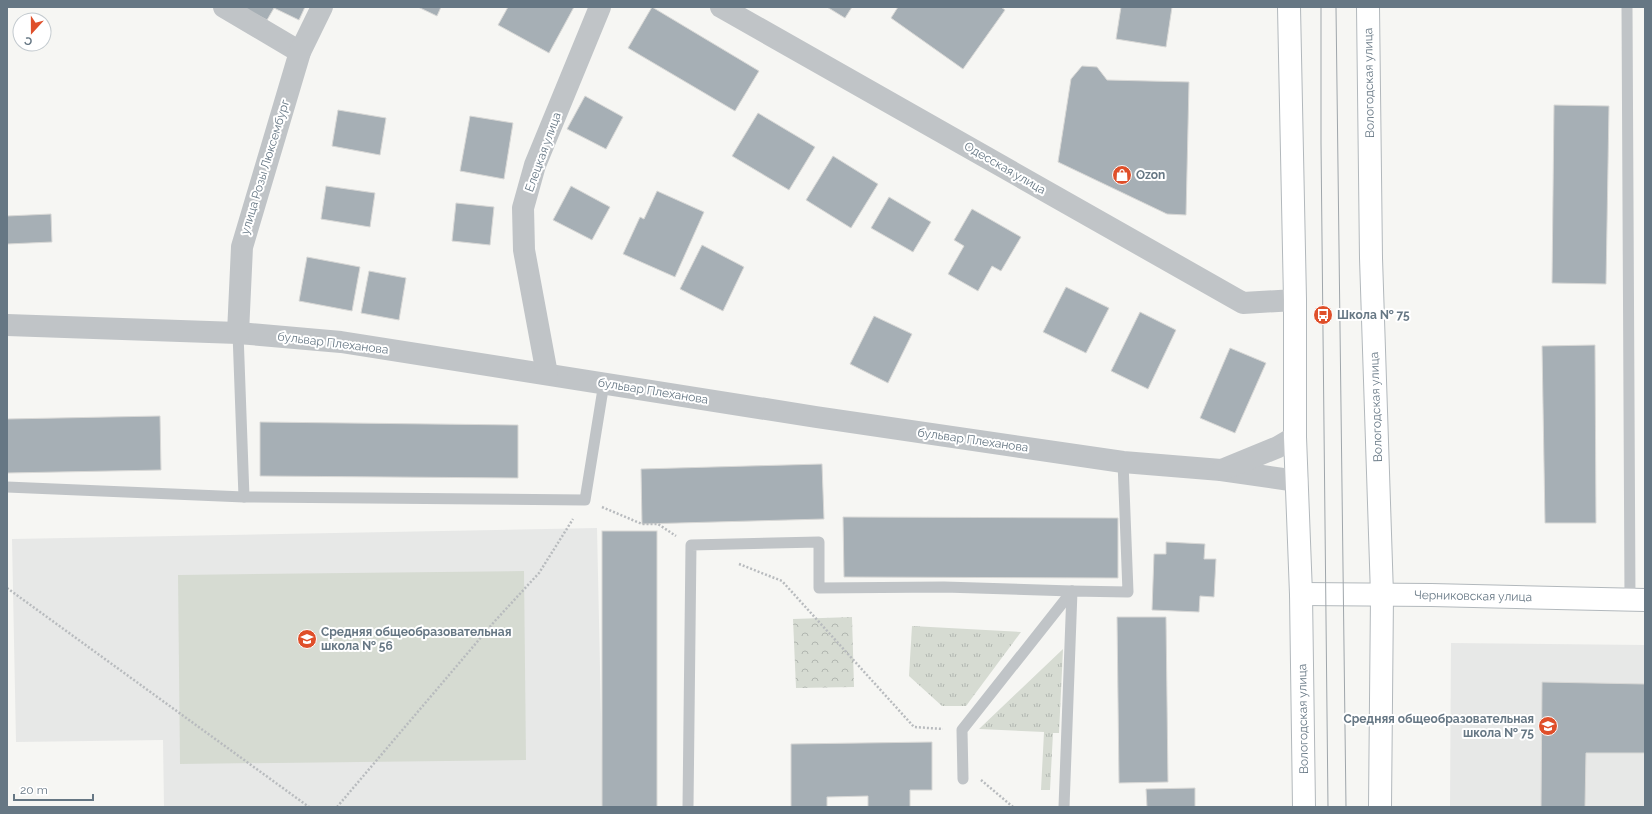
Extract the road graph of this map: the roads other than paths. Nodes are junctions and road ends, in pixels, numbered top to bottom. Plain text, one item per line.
1 (224, 7) edge
2 (322, 7) edge
3 (600, 7) edge
4 (721, 7) edge
5 (1289, 7) edge
6 (1368, 7) edge
7 (1627, 7) edge
8 (300, 52) junction
9 (1295, 300) junction
10 (7, 325) edge
11 (238, 333) junction
12 (547, 374) junction
13 (604, 383) junction
14 (1295, 437) junction
15 (1123, 462) junction
16 (1222, 470) junction
17 (1297, 481) junction
18 (7, 488) edge
19 (244, 497) junction
20 (1072, 591) junction
21 (1301, 594) junction
22 (1382, 595) junction
23 (1638, 600) edge
24 (963, 779) road end
25 (688, 807) edge
26 (1064, 807) edge
27 (1304, 807) edge
28 (1380, 807) edge

1 - 8 street
2 - 8 street, улица Розы Люксембург
3 - 12 street, Елецкая улица
4 - 9 street, Одесская улица
5 - 9 main road, Вологодская улица
6 - 22 main road, Вологодская улица
7 - 23 lane
8 - 11 street, улица Розы Люксембург
9 - 14 main road, Вологодская улица
10 - 11 street, бульвар Плеханова
11 - 12 street, бульвар Плеханова
11 - 19 lane
12 - 13 street, бульвар Плеханова
13 - 15 street, бульвар Плеханова
13 - 19 lane
14 - 16 street
14 - 17 main road, Вологодская улица
15 - 16 street, бульвар Плеханова
15 - 20 lane
16 - 17 street, бульвар Плеханова
17 - 21 main road, Вологодская улица
18 - 19 lane
20 - 24 lane
20 - 25 lane
20 - 26 lane
21 - 22 main road, Черниковская улица
21 - 27 main road, Вологодская улица
22 - 23 main road, Черниковская улица
22 - 28 main road, Вологодская улица

